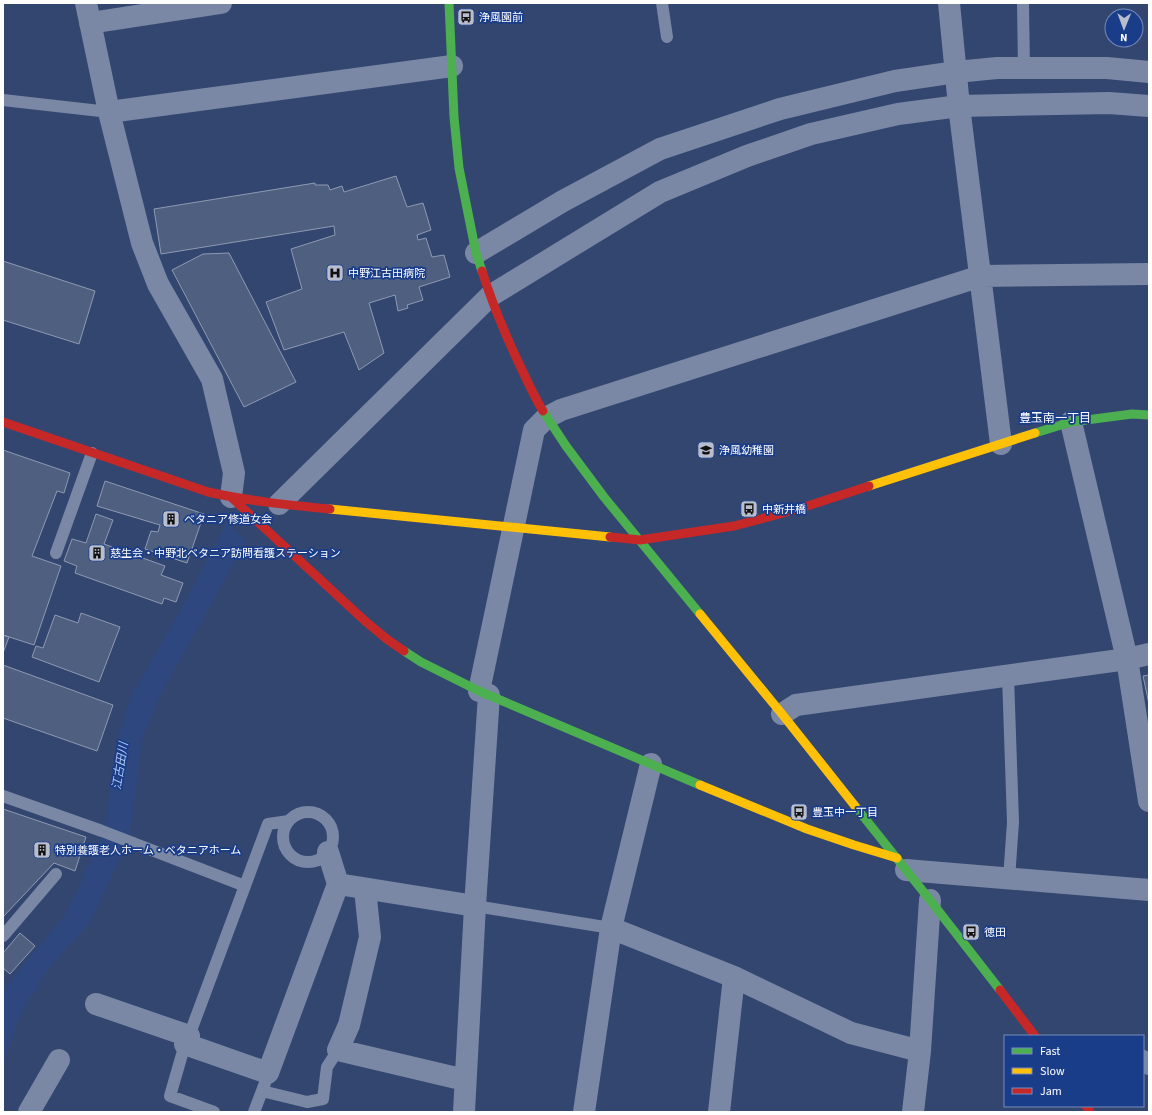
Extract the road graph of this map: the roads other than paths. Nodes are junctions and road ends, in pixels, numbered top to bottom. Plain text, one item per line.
1 (221, 3) edge
2 (449, 3) edge
3 (662, 3) edge
4 (949, 3) edge
5 (1023, 3) edge
6 (88, 13) edge
7 (667, 37) dead end
8 (452, 66) junction
9 (1024, 68) junction
10 (956, 72) junction
11 (1149, 72) edge
12 (3, 100) edge
13 (960, 106) junction
14 (1149, 106) edge
15 (109, 112) junction
16 (476, 253) junction
17 (1149, 274) edge
18 (981, 276) junction
19 (490, 296) junction
20 (1149, 415) edge
21 (546, 418) junction
22 (3, 422) edge
23 (1072, 422) junction
24 (1001, 444) junction
25 (92, 453) junction
26 (234, 499) junction
27 (279, 504) junction
28 (512, 528) junction
29 (640, 540) junction
30 (56, 553) dead end
31 (1149, 654) edge
32 (1127, 659) junction
33 (1008, 676) junction
34 (484, 693) junction
35 (782, 714) junction
36 (650, 764) junction
37 (3, 796) edge
38 (1149, 801) edge
39 (289, 821) junction
40 (328, 852) junction
41 (901, 864) junction
42 (56, 874) dead end
43 (1009, 879) junction
44 (338, 884) junction
45 (245, 886) junction
46 (365, 889) junction
47 (1149, 890) edge
48 (930, 900) junction
49 (475, 906) junction
50 (611, 928) junction
51 (3, 936) edge
52 (734, 978) junction
53 (96, 1004) dead end
54 (1034, 1035) edge
55 (187, 1040) junction
56 (338, 1050) junction
57 (920, 1052) junction
58 (59, 1060) dead end
59 (465, 1080) junction
60 (265, 1082) junction
61 (30, 1112) edge
62 (214, 1112) edge
63 (254, 1112) edge
64 (464, 1112) edge
65 (584, 1112) edge
66 (719, 1112) edge
67 (913, 1112) edge

1 - 6 street
2 - 8 street
3 - 7 lane
4 - 10 street
5 - 9 lane
6 - 15 street
8 - 15 street
8 - 16 street
9 - 10 street
9 - 11 street
10 - 13 street
10 - 16 street
12 - 15 lane
13 - 14 street
13 - 18 street
13 - 19 street
15 - 26 street
16 - 19 street
17 - 18 street
18 - 21 street
18 - 24 street
19 - 21 street
19 - 27 street
20 - 23 street
21 - 28 street
21 - 29 street
22 - 25 street
23 - 24 street
23 - 32 street
24 - 29 street
25 - 26 street
25 - 30 lane
26 - 27 street
26 - 34 street
27 - 28 street
28 - 29 street
28 - 34 street
29 - 35 street
31 - 32 street
32 - 33 street
32 - 38 street
33 - 35 street
33 - 43 lane
34 - 36 street
34 - 49 street
35 - 41 street
36 - 41 street
36 - 50 street
37 - 45 lane
39 - 40 lane
39 - 40 lane
39 - 45 lane
40 - 44 street
41 - 43 street
41 - 48 street
42 - 51 lane
43 - 47 street
44 - 46 street
44 - 60 street
45 - 55 lane
46 - 49 street
46 - 56 street
48 - 54 street
48 - 57 street
49 - 50 lane
49 - 59 street
50 - 52 street
50 - 65 street
52 - 57 street
52 - 66 street
53 - 55 street
55 - 60 street
55 - 62 lane
56 - 59 street
56 - 60 lane
57 - 67 street
58 - 61 street
59 - 64 street
60 - 63 lane

